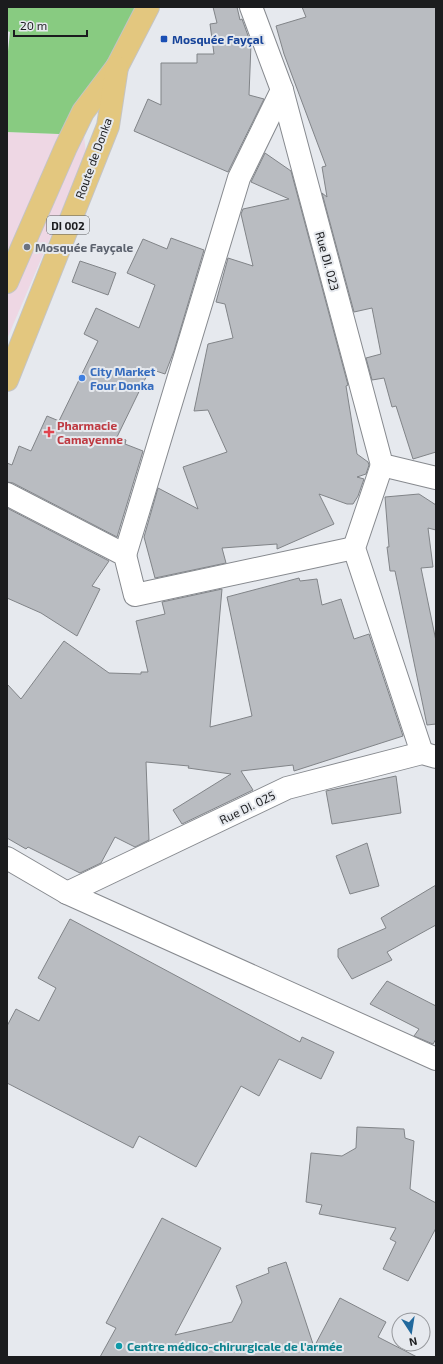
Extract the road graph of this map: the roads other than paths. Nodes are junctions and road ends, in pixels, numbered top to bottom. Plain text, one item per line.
1 (148, 7) edge
2 (251, 7) edge
3 (117, 67) junction
4 (282, 90) junction
5 (7, 282) edge
6 (7, 380) edge
7 (382, 465) junction
8 (436, 478) edge
9 (7, 494) edge
10 (354, 548) junction
11 (125, 555) junction
12 (429, 755) edge
13 (7, 858) edge
14 (67, 893) junction
15 (436, 1059) edge

1 - 3 main road, Route de Donka / DI 002
2 - 4 street, Rue DI. 023
3 - 5 main road, Route de Donka / DI 002
3 - 6 main road, Route de Donka / DI 002
4 - 7 street, Rue DI. 023
4 - 11 street
7 - 8 street
7 - 10 street
9 - 11 street
10 - 11 street
10 - 12 street
12 - 14 street, Rue DI. 025
13 - 14 street
14 - 15 street

